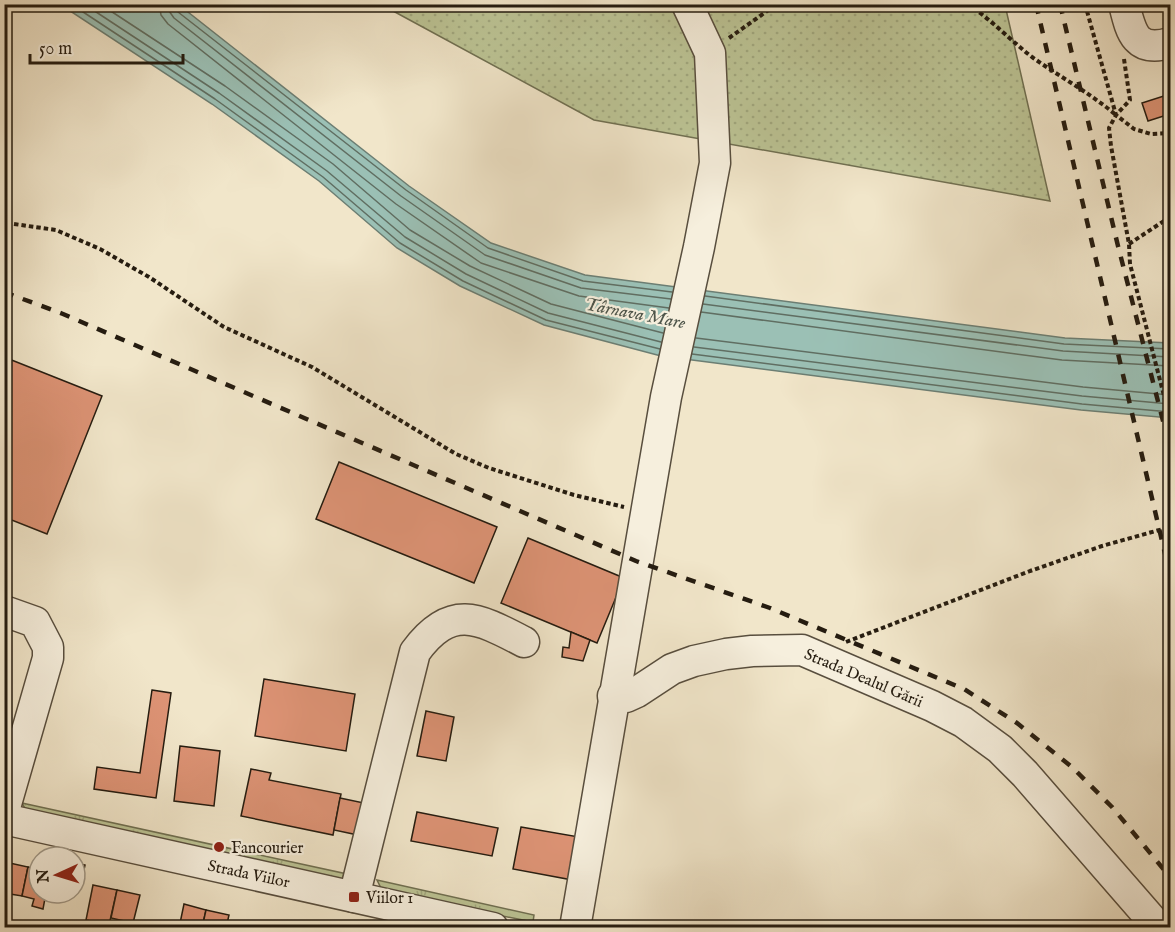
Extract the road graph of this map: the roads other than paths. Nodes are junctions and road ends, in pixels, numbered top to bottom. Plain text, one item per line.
1 (687, 4) edge
2 (1124, 4) edge
3 (1170, 43) edge
4 (4, 612) edge
5 (524, 642) dead end
6 (613, 696) junction
7 (4, 811) edge
8 (4, 819) edge
9 (354, 897) junction
10 (493, 927) edge
11 (574, 927) edge
12 (1159, 927) edge

1 - 6 street
2 - 3 street
4 - 7 street
5 - 9 street
6 - 11 street
6 - 12 street, Strada Dealul Gării
8 - 9 street, Strada Viilor
9 - 10 street, Strada Viilor

